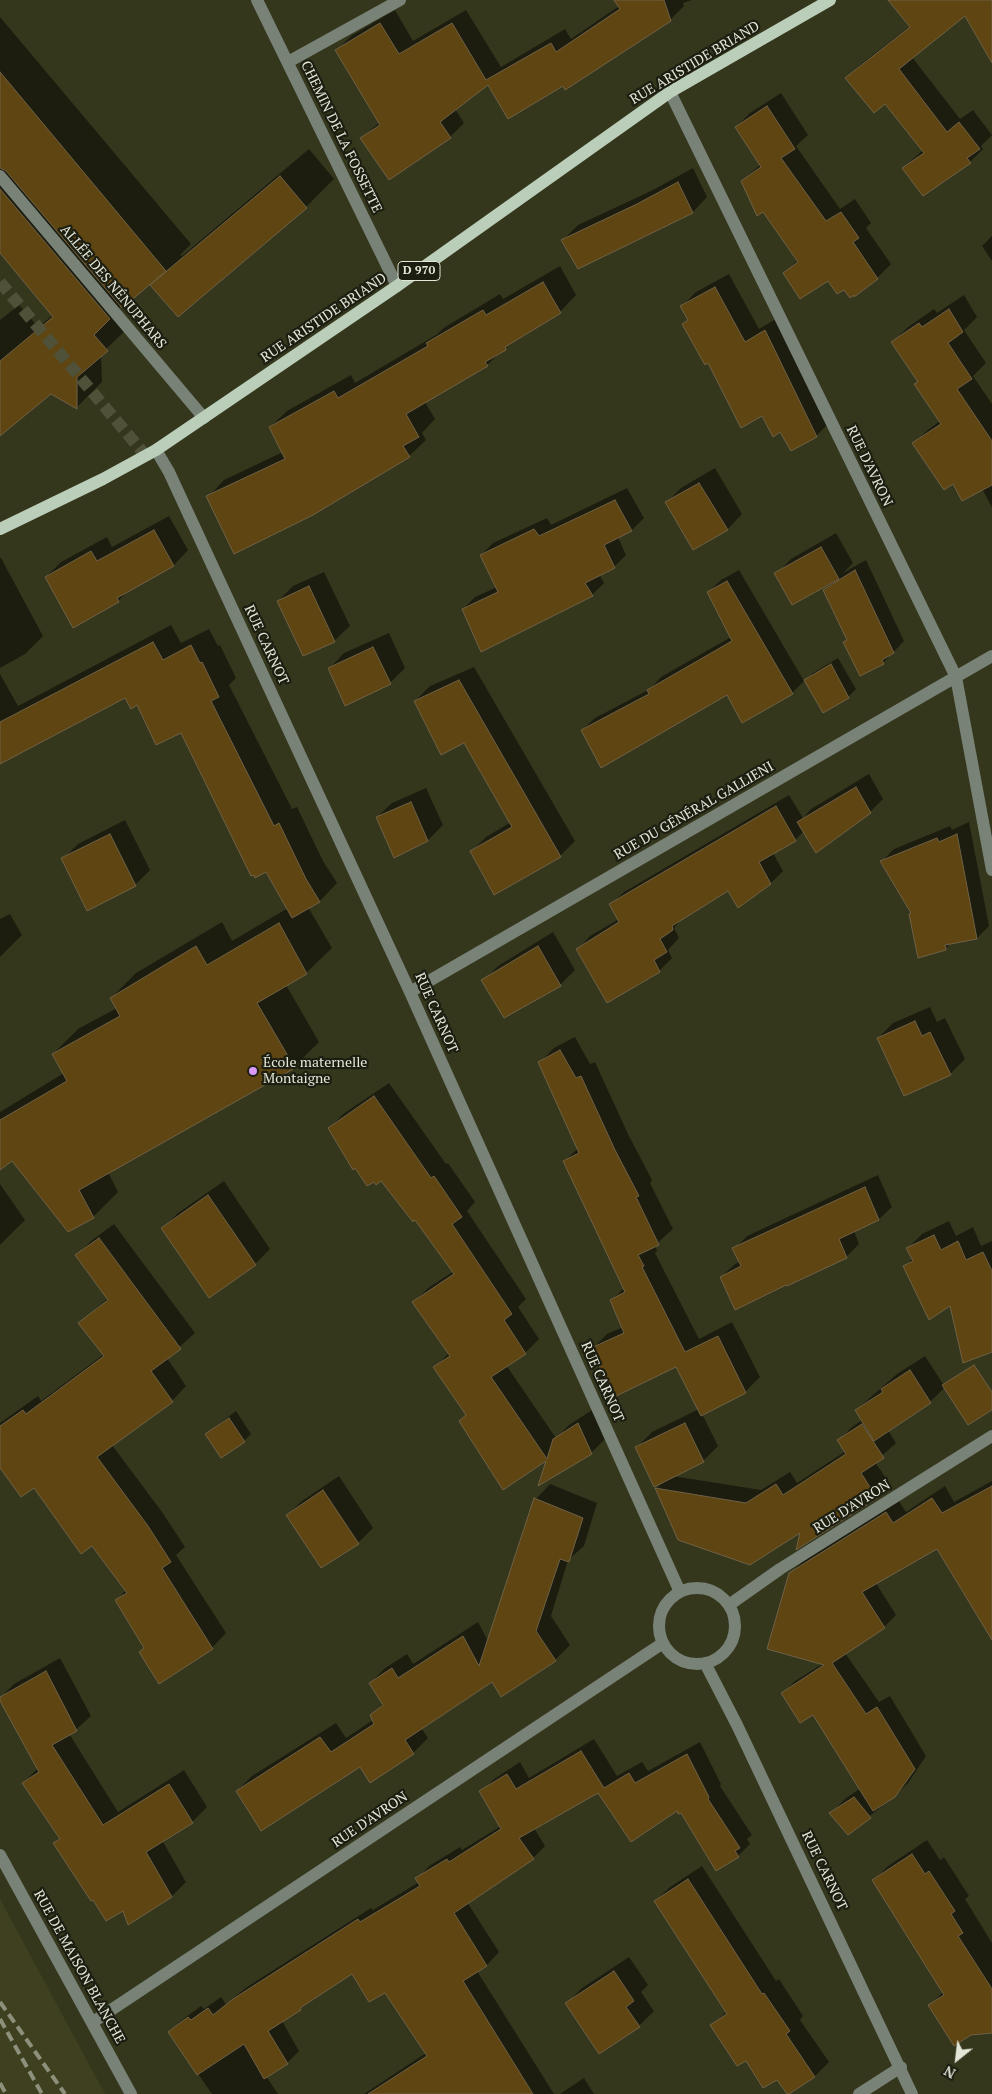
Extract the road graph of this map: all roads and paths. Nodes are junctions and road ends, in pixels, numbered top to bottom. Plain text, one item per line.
1 (257, 0) edge
2 (400, 0) edge
3 (830, 0) edge
4 (288, 62) junction
5 (670, 92) junction
6 (0, 176) edge
7 (397, 286) junction
8 (204, 418) junction
9 (156, 450) junction
10 (0, 529) edge
11 (992, 656) edge
12 (956, 677) junction
13 (992, 870) edge
14 (410, 992) junction
15 (992, 1436) edge
16 (680, 1592) junction
17 (729, 1605) junction
18 (663, 1643) junction
19 (705, 1663) junction
20 (0, 1855) edge
21 (93, 2022) junction
22 (901, 2067) junction
23 (131, 2094) edge
24 (859, 2094) edge
25 (912, 2094) edge

1 - 4 street, CHEMIN DE LA FOSSETTE
2 - 4 street
3 - 5 main road, RUE ARISTIDE BRIAND / D 970
4 - 7 street, CHEMIN DE LA FOSSETTE
5 - 7 main road, RUE ARISTIDE BRIAND / D 970
5 - 12 street, RUE D'AVRON
6 - 8 street, ALLÉE DES NÉNUPHARS
7 - 8 main road, RUE ARISTIDE BRIAND / D 970
8 - 9 main road, RUE ARISTIDE BRIAND / D 970
9 - 10 main road, RUE ARISTIDE BRIAND / D 970
9 - 14 street, RUE CARNOT
11 - 12 street, RUE DU GÉNÉRAL GALLIENI
12 - 13 street, RUE D'AVRON
12 - 14 street, RUE DU GÉNÉRAL GALLIENI
14 - 16 street, RUE CARNOT
15 - 17 street, RUE D'AVRON
16 - 17 street
16 - 18 street
17 - 19 street
18 - 19 street
18 - 21 street, RUE D'AVRON
19 - 22 street, RUE CARNOT
20 - 21 street, RUE DE MAISON BLANCHE
21 - 23 street, RUE DE MAISON BLANCHE
22 - 24 street
22 - 25 street, RUE CARNOT

